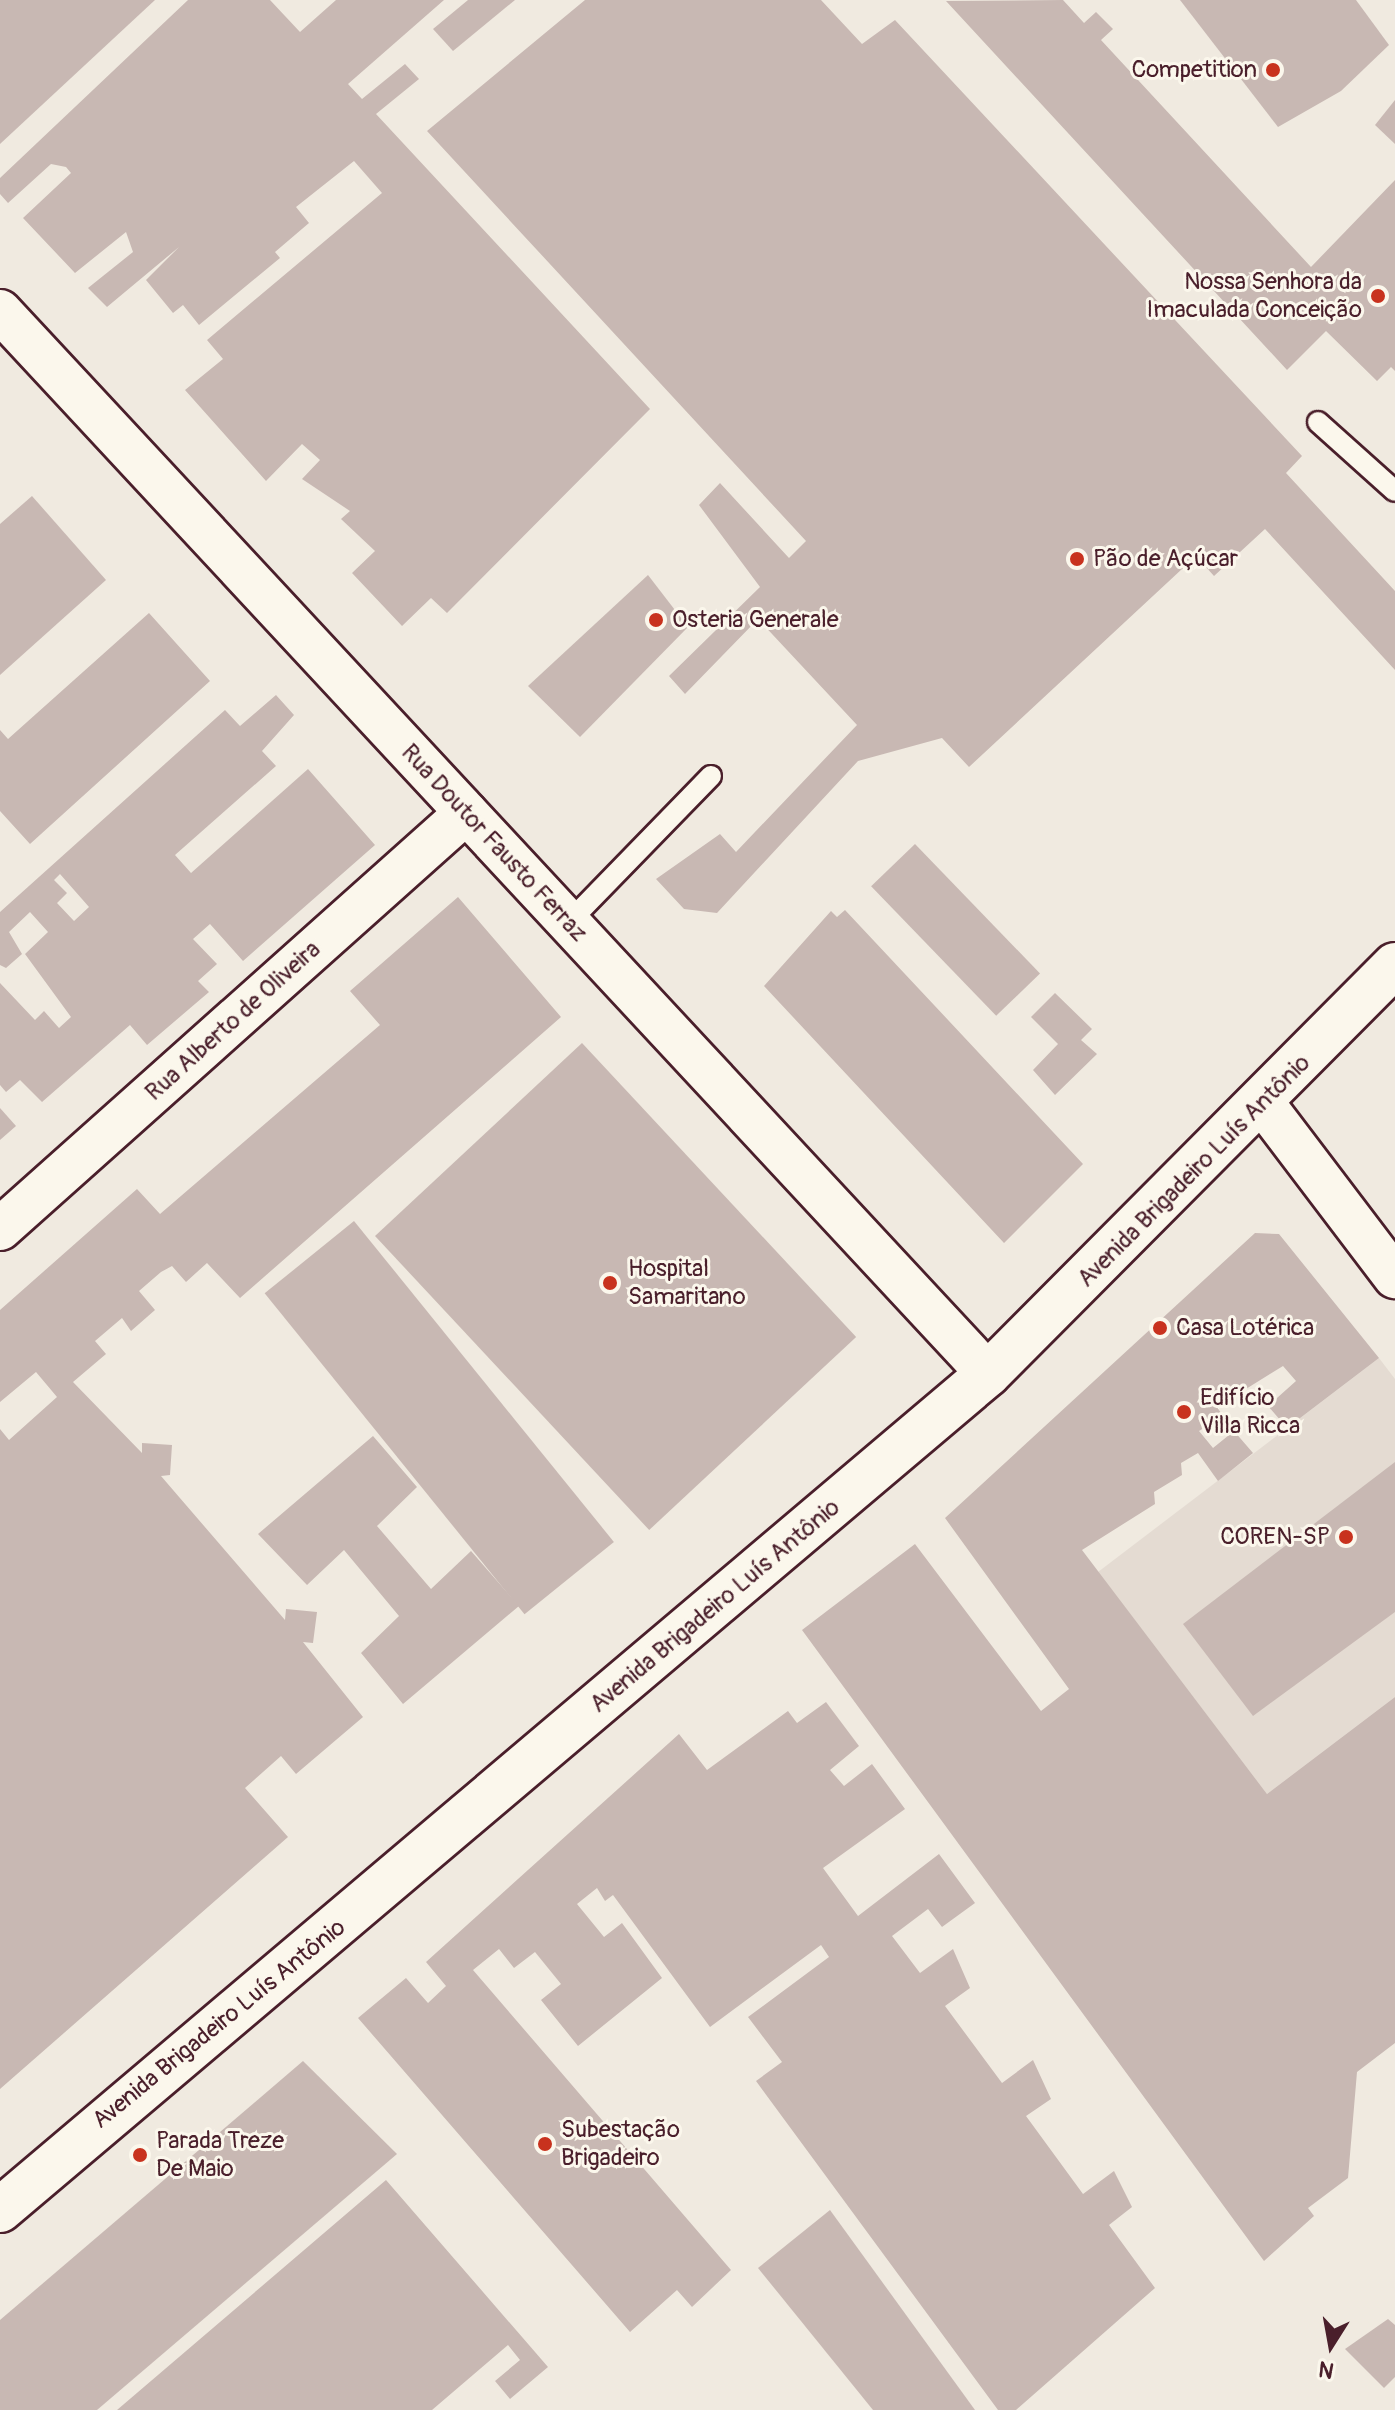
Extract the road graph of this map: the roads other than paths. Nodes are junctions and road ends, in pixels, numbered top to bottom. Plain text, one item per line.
1 (0, 311) edge
2 (1318, 422) dead end
3 (1395, 491) edge
4 (711, 776) dead end
5 (466, 813) junction
6 (568, 923) junction
7 (1395, 965) edge
8 (1262, 1102) junction
9 (0, 1229) edge
10 (1395, 1277) edge
11 (988, 1374) junction
12 (0, 2210) edge

1 - 5 street, Rua Doutor Fausto Ferraz
2 - 3 lane
4 - 6 lane
5 - 6 street, Rua Doutor Fausto Ferraz
5 - 9 street, Rua Alberto de Oliveira
6 - 11 street, Rua Doutor Fausto Ferraz
7 - 8 main road, Avenida Brigadeiro Luís Antônio
8 - 10 street
8 - 11 main road, Avenida Brigadeiro Luís Antônio
11 - 12 main road, Avenida Brigadeiro Luís Antônio

